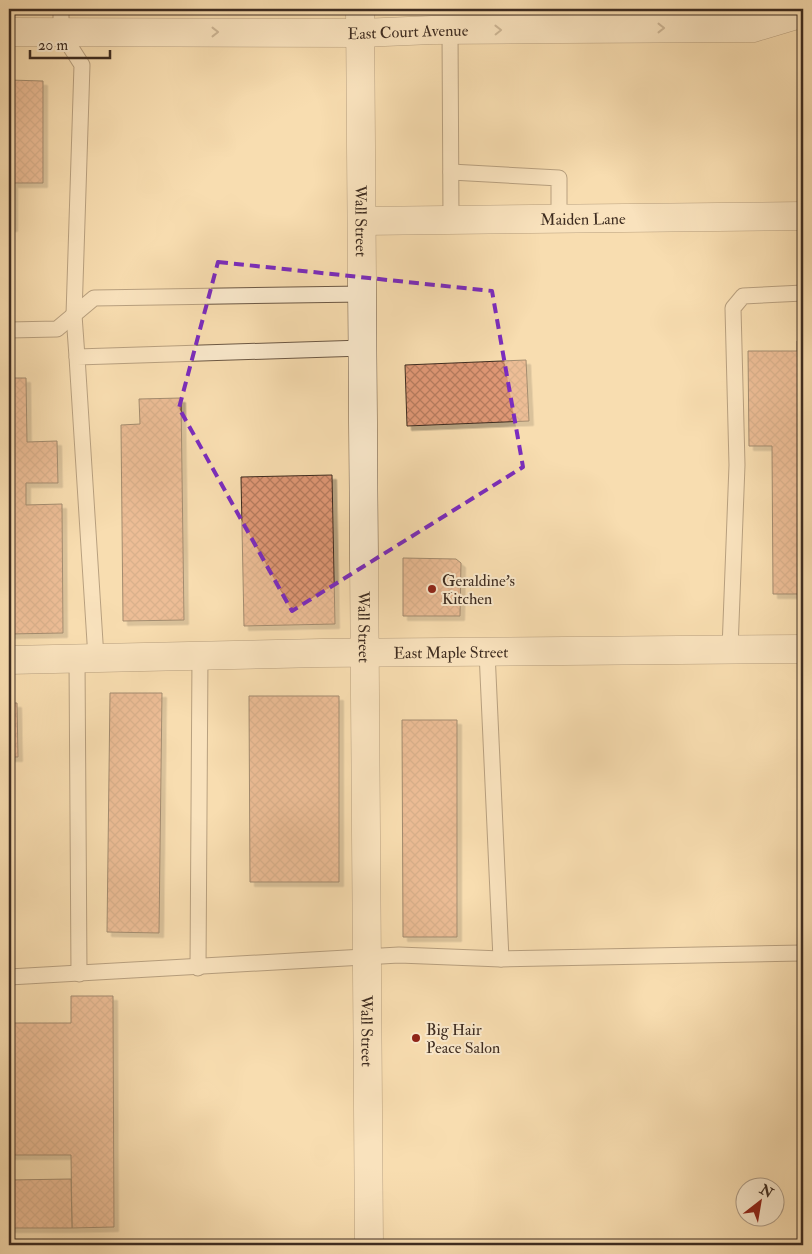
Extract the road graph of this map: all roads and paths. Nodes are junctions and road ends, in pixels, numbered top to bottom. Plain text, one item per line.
1 (803, 13) edge
2 (61, 20) edge
3 (360, 21) edge
4 (450, 30) junction
5 (9, 32) edge
6 (451, 172) junction
7 (803, 216) edge
8 (559, 219) junction
9 (451, 220) junction
10 (362, 221) junction
11 (803, 293) edge
12 (363, 294) junction
13 (74, 315) junction
14 (9, 330) edge
15 (363, 348) junction
16 (77, 357) junction
17 (803, 649) edge
18 (730, 650) junction
19 (487, 652) junction
20 (365, 653) junction
21 (200, 656) junction
22 (87, 658) junction
23 (9, 660) edge
24 (803, 953) edge
25 (367, 958) junction
26 (502, 959) junction
27 (198, 968) junction
28 (80, 974) junction
29 (9, 977) edge
30 (368, 1245) edge

4 -> 1 street, East Court Avenue
2 -> 3 street, East Court Avenue
2 - 5 street, East Court Avenue
2 - 13 lane
3 - 4 street, East Court Avenue
3 - 10 street, Wall Street
4 - 6 lane
6 - 8 lane
6 - 9 lane
7 - 8 street, Maiden Lane
8 - 9 street, Maiden Lane
9 - 10 street, Maiden Lane
10 - 12 street, Wall Street
11 - 18 lane
12 - 13 lane
12 - 15 street, Wall Street
13 - 14 lane
13 - 16 lane
15 - 16 lane
15 - 20 street, Wall Street
16 - 22 lane
17 - 18 street, East Maple Street
18 - 19 street, East Maple Street
19 - 20 street, East Maple Street
19 - 26 lane
20 - 21 street, East Maple Street
20 - 25 street, Wall Street
21 - 22 street, East Maple Street
21 - 27 lane
22 - 23 street, East Maple Street
22 - 28 lane
24 - 26 lane
25 - 26 lane
25 - 27 lane
25 - 30 street, Wall Street
27 - 28 lane
28 - 29 lane

